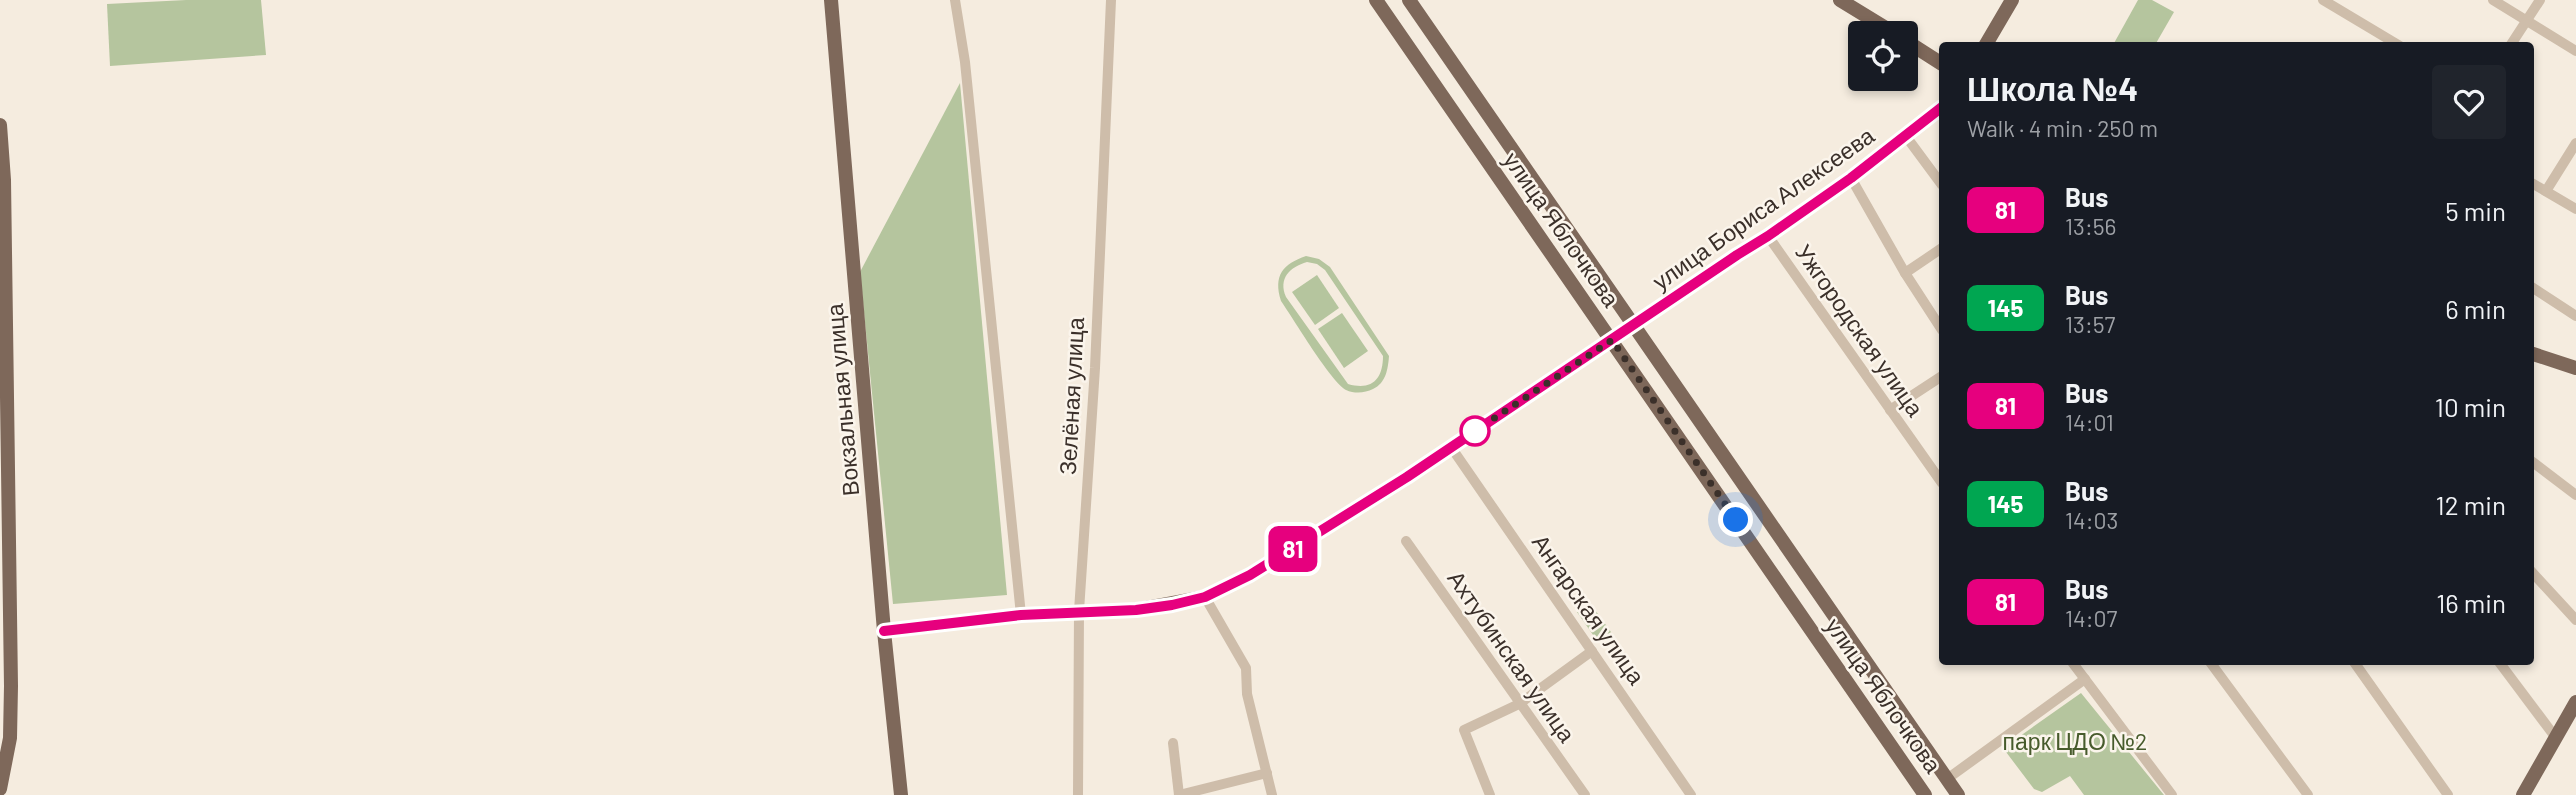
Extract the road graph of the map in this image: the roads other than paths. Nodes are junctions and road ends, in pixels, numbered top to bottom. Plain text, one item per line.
1 (831, 0) edge
2 (955, 0) edge
3 (1111, 0) edge
4 (1376, 0) edge
5 (1409, 0) edge
6 (1840, 0) edge
7 (2012, 0) edge
8 (2323, 0) edge
9 (2493, 0) edge
10 (2540, 0) edge
11 (2528, 19) junction
12 (1874, 21) edge
13 (1987, 42) edge
14 (2393, 42) edge
15 (2513, 42) edge
16 (1918, 49) edge
17 (2576, 51) edge
18 (1939, 62) edge
19 (1939, 109) edge
20 (0, 125) edge
21 (1905, 135) junction
22 (2576, 143) edge
23 (1851, 178) junction
24 (1939, 181) edge
25 (2534, 184) edge
26 (2546, 191) junction
27 (2576, 209) edge
28 (1768, 236) junction
29 (1939, 250) edge
30 (1905, 273) junction
31 (2534, 289) edge
32 (2576, 316) edge
33 (1939, 325) edge
34 (1632, 326) junction
35 (1612, 340) junction
36 (2534, 354) edge
37 (2576, 368) edge
38 (1939, 378) edge
39 (1890, 410) junction
40 (1451, 447) junction
41 (2534, 463) edge
42 (1939, 479) edge
43 (2576, 495) edge
44 (1406, 541) dead end
45 (2534, 574) edge
46 (1205, 597) junction
47 (1079, 611) junction
48 (1021, 615) junction
49 (2576, 620) edge
50 (884, 631) junction
51 (1592, 651) junction
52 (2075, 665) edge
53 (2212, 665) edge
54 (2356, 665) edge
55 (2501, 665) edge
56 (2085, 679) junction
57 (2576, 702) edge
58 (1519, 704) junction
59 (2556, 738) junction
60 (1173, 743) dead end
61 (1267, 774) junction
62 (1947, 779) junction
63 (0, 789) edge
64 (901, 795) edge
65 (1078, 795) edge
66 (1179, 795) edge
67 (1272, 795) edge
68 (1490, 795) edge
69 (1586, 795) edge
70 (1691, 795) edge
71 (1926, 795) edge
72 (1958, 795) edge
73 (2172, 795) edge
74 (2308, 795) edge
75 (2448, 795) edge
76 (2523, 795) edge

1 - 50 main road, Вокзальная улица
2 - 48 street
3 - 47 street, Зелёная улица
4 - 35 main road, улица Яблочкова
5 - 34 main road, улица Яблочкова
6 - 12 main road
7 - 13 main road
8 - 14 street
9 - 11 street
10 - 11 street
11 - 15 street
11 - 17 street
16 - 18 main road
19 - 21 main road, улица Бориса Алексеева
20 - 63 main road
21 - 23 main road, улица Бориса Алексеева
21 - 24 street
22 - 26 street
23 - 28 main road, улица Бориса Алексеева
23 - 30 street
25 - 26 street
26 - 27 street
28 - 34 main road, улица Бориса Алексеева
28 - 39 street, Ужгородская улица
29 - 30 street
30 - 33 street
31 - 32 street
34 - 35 main road, улица Бориса Алексеева
34 - 62 main road, улица Яблочкова
35 - 40 main road, улица Бориса Алексеева
35 - 71 main road, улица Яблочкова
36 - 37 main road
38 - 39 street
39 - 42 street, Ужгородская улица
40 - 46 main road, улица Бориса Алексеева
40 - 51 street, Ангарская улица
41 - 43 street
44 - 58 street, Ахтубинская улица
45 - 49 street
46 - 47 main road, улица Бориса Алексеева
46 - 61 street
47 - 48 main road, улица Бориса Алексеева
47 - 65 street, Зелёная улица
48 - 50 main road, улица Бориса Алексеева
50 - 64 main road, Вокзальная улица
51 - 58 street
51 - 70 street, Ангарская улица
52 - 56 street
53 - 74 street
54 - 75 street
55 - 59 street
56 - 62 street
56 - 73 street
57 - 59 main road
58 - 68 street
58 - 69 street, Ахтубинская улица
59 - 76 main road
60 - 66 street
61 - 66 street
61 - 67 street
62 - 72 main road, улица Яблочкова

